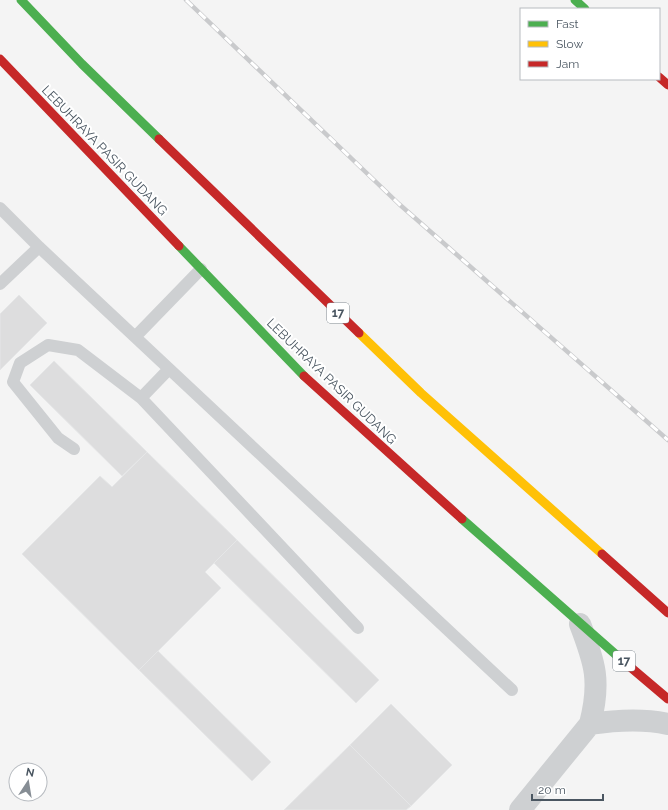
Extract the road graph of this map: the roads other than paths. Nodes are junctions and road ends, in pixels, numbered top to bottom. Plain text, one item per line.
1 (21, 0) edge
2 (576, 0) edge
3 (584, 8) edge
4 (0, 59) edge
5 (660, 78) edge
6 (668, 85) edge
7 (0, 208) edge
8 (39, 247) junction
9 (202, 269) junction
10 (0, 284) edge
11 (135, 337) junction
12 (169, 369) junction
13 (141, 398) junction
14 (74, 449) dead end
15 (668, 613) edge
16 (580, 624) junction
17 (358, 628) dead end
18 (512, 690) dead end
19 (668, 699) edge
20 (590, 724) junction
21 (668, 724) edge
22 (529, 807) edge

1 - 15 main road, 17
2 - 3 main road
4 - 9 main road, LEBUHRAYA PASIR GUDANG / 17
5 - 6 main road
7 - 8 lane
8 - 10 lane
8 - 11 lane
9 - 11 lane
9 - 16 main road, LEBUHRAYA PASIR GUDANG / 17
11 - 12 lane
12 - 13 lane
12 - 18 lane
13 - 14 lane
13 - 17 lane
16 - 19 main road, LEBUHRAYA PASIR GUDANG / 17
16 - 20 street
20 - 21 street
20 - 22 street

